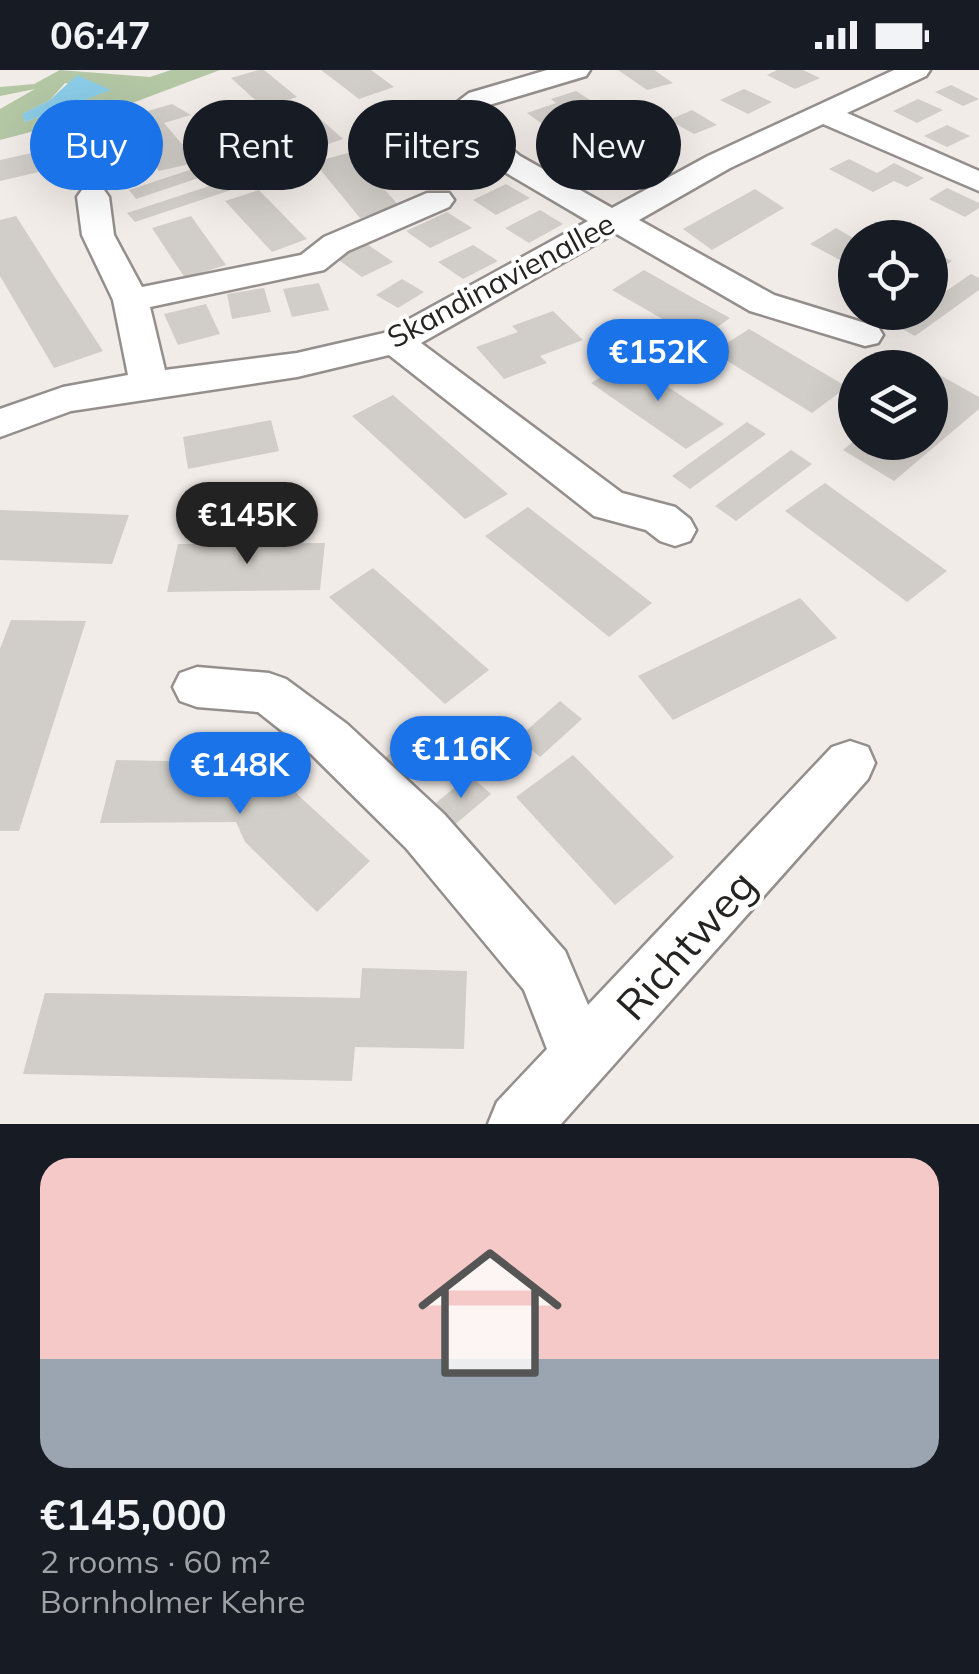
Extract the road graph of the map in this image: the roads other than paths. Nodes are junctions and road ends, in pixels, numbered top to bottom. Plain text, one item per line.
1 (576, 70) edge
2 (916, 70) edge
3 (822, 113) junction
4 (979, 182) edge
5 (93, 197) dead end
6 (438, 200) dead end
7 (614, 222) junction
8 (131, 300) junction
9 (865, 334) dead end
10 (396, 342) junction
11 (149, 384) junction
12 (0, 424) edge
13 (675, 530) dead end
14 (197, 686) dead end
15 (850, 763) dead end
16 (581, 1060) junction
17 (518, 1124) edge

1 - 7 street
2 - 3 street, Skandinavienallee
3 - 4 street
3 - 7 street, Skandinavienallee
5 - 8 street
6 - 8 street
7 - 9 street
7 - 10 street, Skandinavienallee
8 - 11 street
10 - 11 street, Skandinavienallee
10 - 13 street
11 - 12 street, Skandinavienallee
14 - 16 street
15 - 16 street, Richtweg
16 - 17 street, Richtweg

